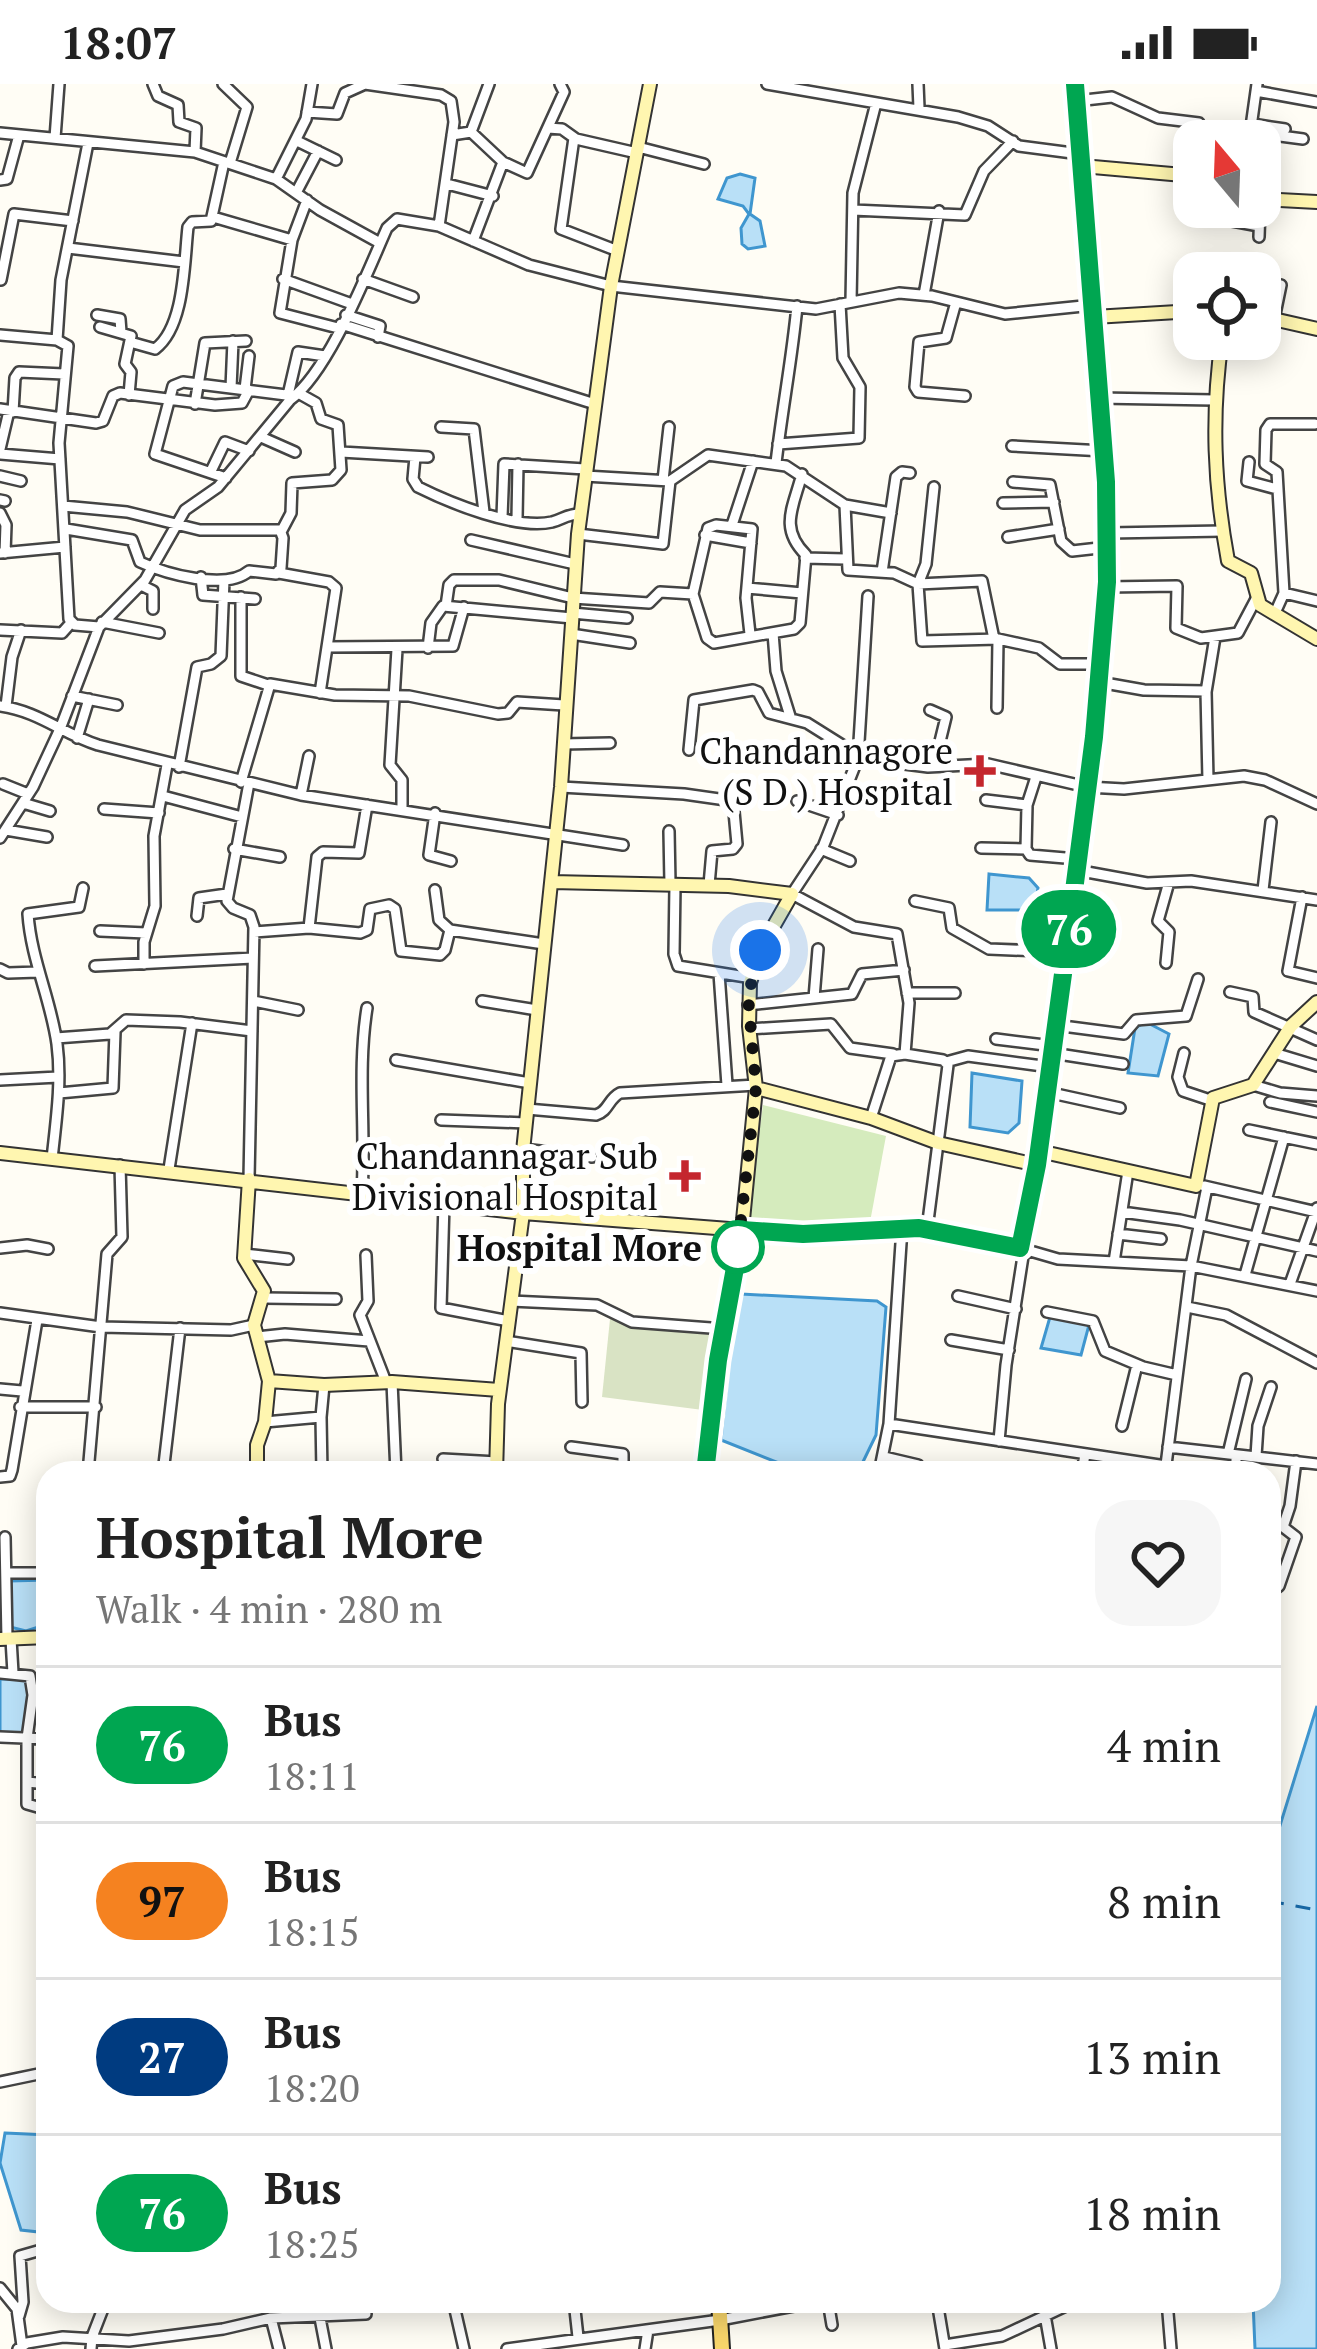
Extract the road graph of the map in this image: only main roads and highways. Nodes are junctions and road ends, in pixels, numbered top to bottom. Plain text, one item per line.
1 (1075, 84) edge
2 (707, 1461) edge
3 (720, 2313) edge
4 (722, 2349) edge

1 - 2 main road
3 - 4 main road

